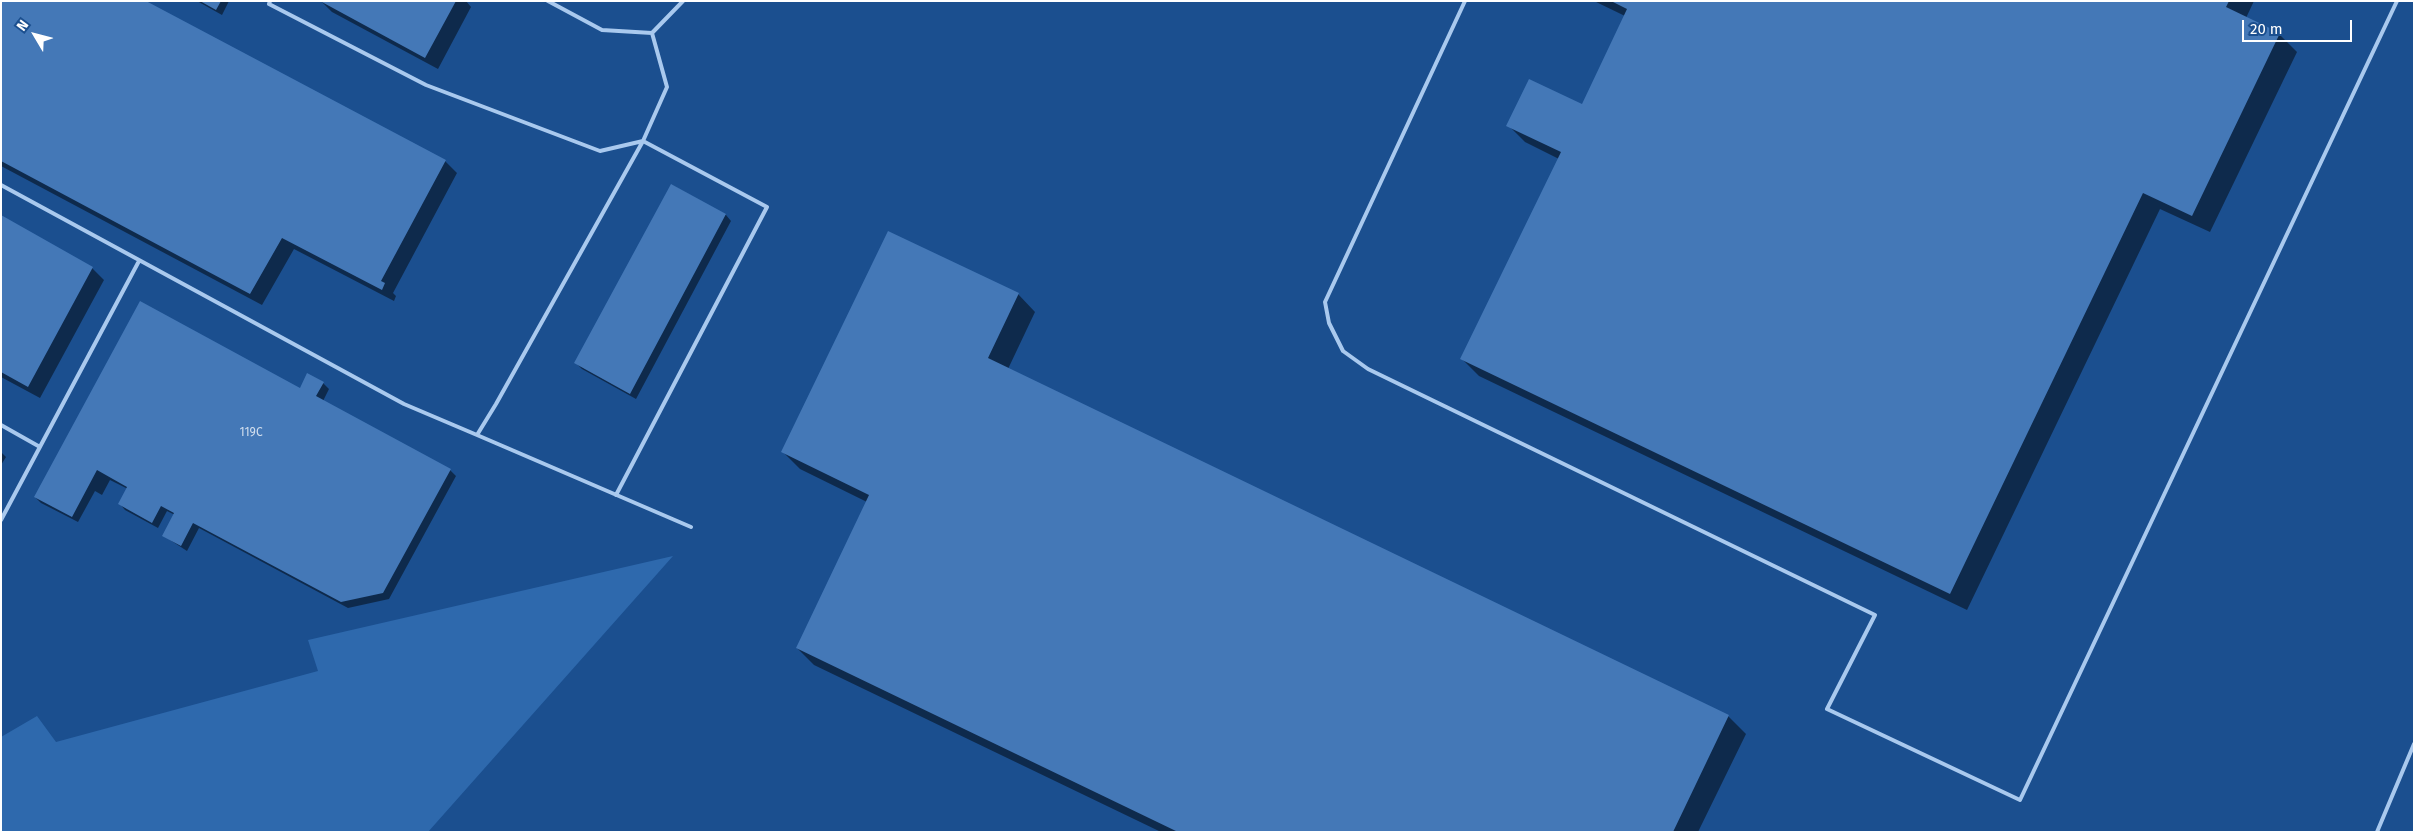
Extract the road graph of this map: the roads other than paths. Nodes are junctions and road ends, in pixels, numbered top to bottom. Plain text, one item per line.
1 (270, 1) edge
2 (548, 1) edge
3 (683, 1) edge
4 (1465, 1) edge
5 (2397, 1) edge
6 (652, 33) junction
7 (643, 142) junction
8 (1, 185) edge
9 (139, 260) junction
10 (1, 425) edge
11 (477, 435) junction
12 (40, 446) junction
13 (616, 495) junction
14 (1, 520) edge
15 (691, 527) dead end
16 (2414, 744) edge
17 (2377, 832) edge

1 - 7 lane
2 - 6 lane
3 - 6 lane
4 - 5 lane
6 - 7 lane
7 - 11 lane
7 - 13 lane
8 - 9 lane
9 - 11 lane
9 - 12 lane
10 - 12 lane
11 - 13 lane
12 - 14 lane
13 - 15 lane
16 - 17 lane

